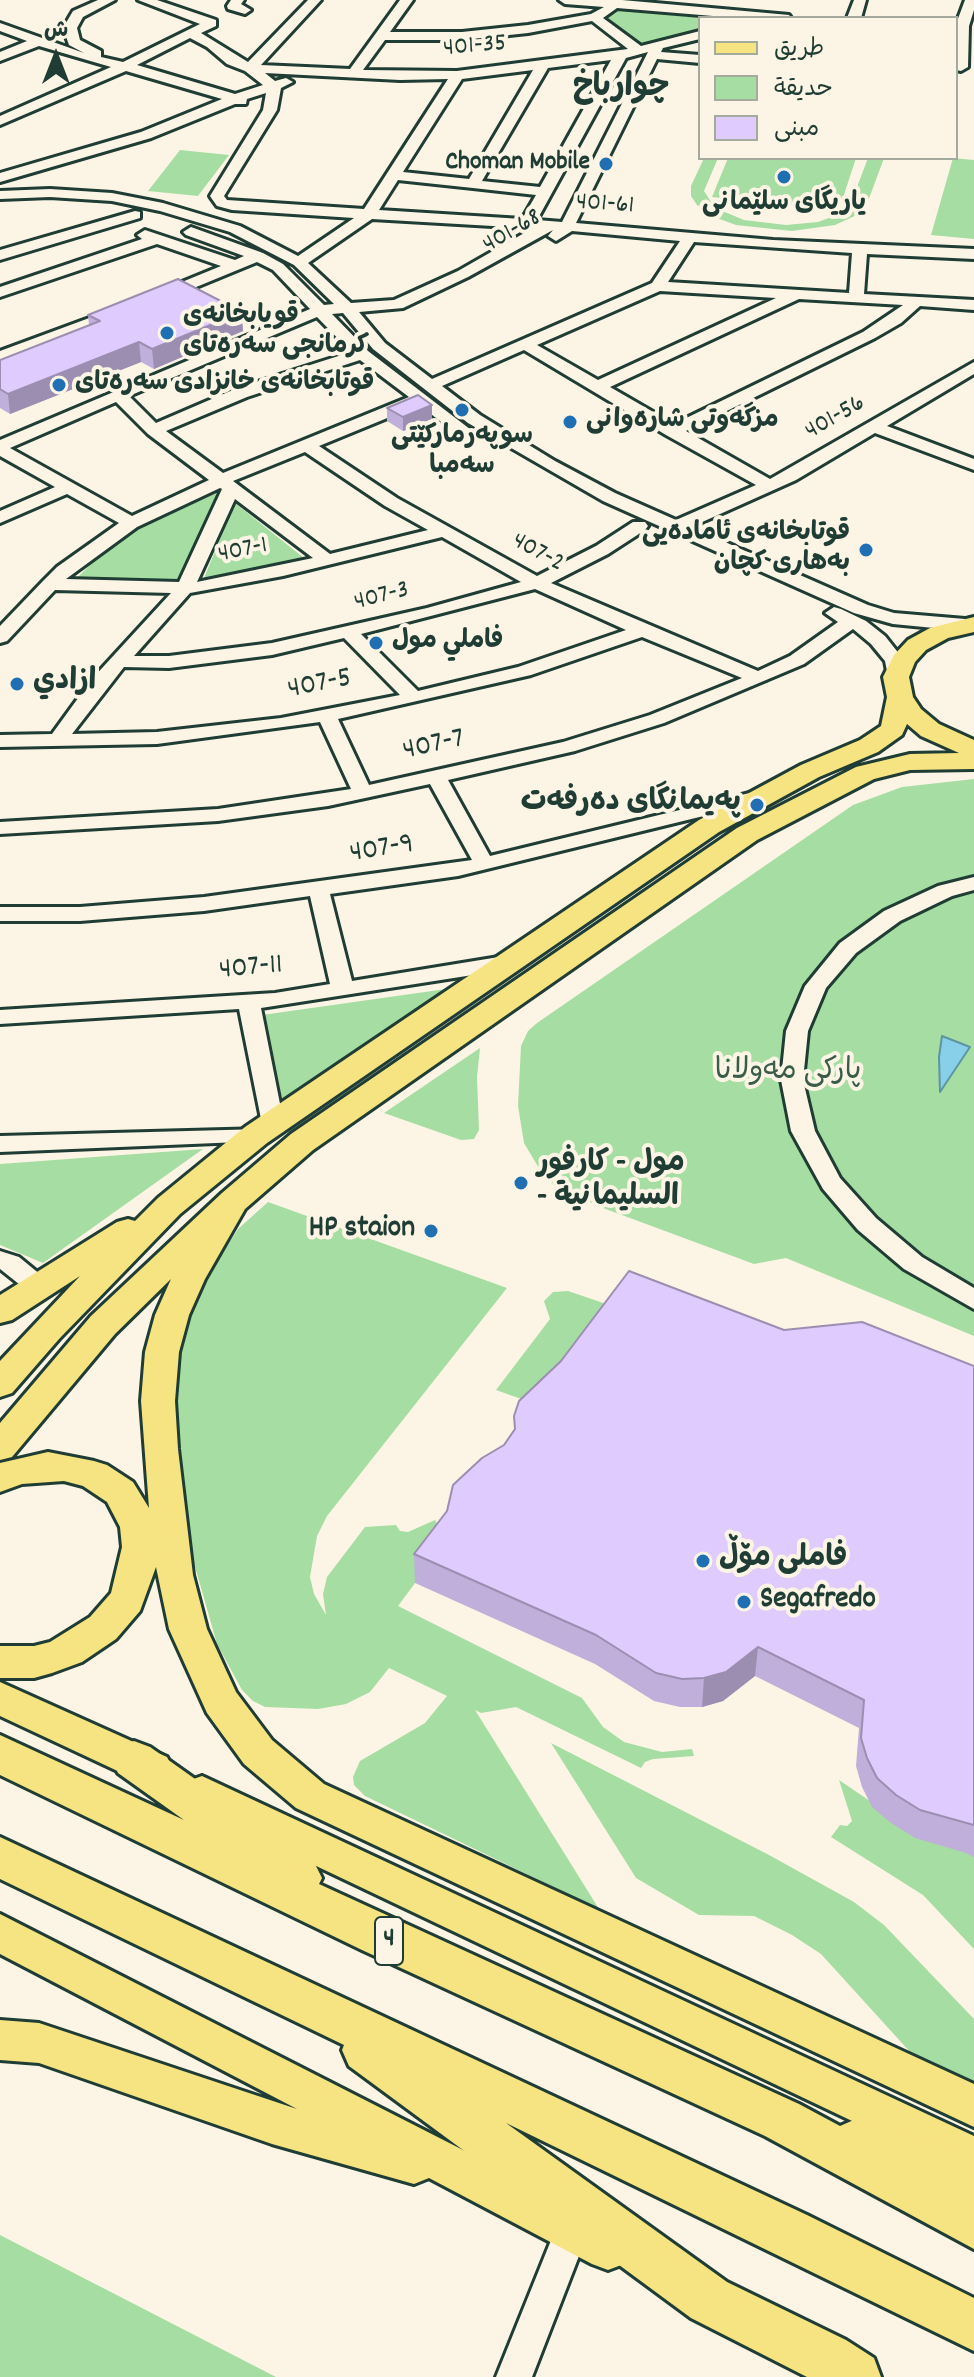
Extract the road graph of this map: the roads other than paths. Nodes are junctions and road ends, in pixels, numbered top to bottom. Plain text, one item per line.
1 (144, 0) edge
2 (315, 0) edge
3 (407, 0) edge
4 (565, 0) edge
5 (971, 0) edge
6 (615, 2) edge
7 (115, 3) edge
8 (720, 16) edge
9 (594, 17) junction
10 (964, 25) edge
11 (0, 27) edge
12 (192, 34) junction
13 (21, 35) junction
14 (380, 36) junction
15 (698, 36) edge
16 (39, 41) junction
17 (0, 49) edge
18 (650, 51) junction
19 (621, 55) junction
20 (698, 56) edge
21 (0, 57) edge
22 (120, 64) junction
23 (542, 66) junction
24 (250, 68) junction
25 (964, 69) edge
26 (310, 72) junction
27 (353, 74) junction
28 (457, 75) junction
29 (274, 87) junction
30 (234, 99) junction
31 (270, 110) junction
32 (0, 121) edge
33 (395, 175) junction
34 (0, 178) edge
35 (473, 184) junction
36 (544, 192) junction
37 (2, 203) edge
38 (369, 214) junction
39 (135, 215) junction
40 (569, 221) junction
41 (108, 222) junction
42 (527, 224) junction
43 (550, 225) junction
44 (691, 236) junction
45 (157, 239) junction
46 (860, 247) junction
47 (974, 254) edge
48 (0, 255) edge
49 (258, 256) junction
50 (299, 262) junction
51 (238, 266) junction
52 (658, 286) junction
53 (0, 292) edge
54 (798, 294) junction
55 (856, 298) junction
56 (916, 302) junction
57 (974, 305) edge
58 (325, 313) junction
59 (352, 313) junction
60 (524, 344) junction
61 (362, 354) junction
62 (0, 357) edge
63 (974, 367) edge
64 (431, 385) junction
65 (597, 387) junction
66 (117, 394) junction
67 (418, 399) junction
68 (874, 427) junction
69 (154, 430) junction
70 (672, 431) junction
71 (307, 445) junction
72 (0, 447) edge
73 (974, 465) edge
74 (226, 485) junction
75 (770, 486) junction
76 (69, 487) junction
77 (0, 518) edge
78 (131, 523) junction
79 (639, 526) junction
80 (676, 527) junction
81 (442, 532) junction
82 (327, 560) junction
83 (537, 583) junction
84 (50, 584) junction
85 (185, 588) junction
86 (852, 621) junction
87 (970, 625) edge
88 (642, 631) junction
89 (349, 633) junction
90 (0, 637) edge
91 (120, 661) junction
92 (758, 678) junction
93 (898, 687) junction
94 (413, 697) junction
95 (326, 715) junction
96 (0, 741) edge
97 (57, 741) junction
98 (974, 750) edge
99 (974, 761) edge
100 (436, 777) junction
101 (363, 793) junction
102 (765, 795) junction
103 (0, 828) edge
104 (484, 863) junction
105 (974, 883) edge
106 (319, 891) junction
107 (0, 914) edge
108 (505, 963) junction
109 (343, 990) junction
110 (249, 1001) junction
111 (0, 1017) edge
112 (264, 1129) junction
113 (0, 1144) edge
114 (233, 1201) junction
115 (169, 1206) junction
116 (0, 1260) edge
117 (38, 1286) junction
118 (974, 1300) edge
119 (0, 1311) edge
120 (0, 1384) edge
121 (0, 1447) edge
122 (0, 1478) edge
123 (0, 1662) edge
124 (0, 1698) edge
125 (0, 1754) edge
126 (134, 1760) junction
127 (0, 1857) edge
128 (471, 1872) junction
129 (394, 1883) junction
130 (0, 1933) edge
131 (378, 1935) junction
132 (294, 1997) junction
133 (0, 2040) edge
134 (974, 2106) edge
135 (782, 2120) junction
136 (974, 2158) edge
137 (974, 2179) edge
138 (482, 2183) junction
139 (974, 2224) edge
140 (572, 2230) junction
141 (709, 2300) junction
142 (974, 2325) edge
143 (841, 2368) edge
144 (514, 2377) edge
145 (876, 2377) edge

1 - 12 street
2 - 24 street
3 - 14 street
4 - 6 street
5 - 10 street
6 - 8 street
6 - 9 street
7 - 22 street
9 - 14 street
9 - 18 street
10 - 25 street
11 - 13 street
12 - 22 street
12 - 24 street
13 - 16 street
13 - 17 street
14 - 27 street
15 - 18 street, 401-35
16 - 21 street
16 - 22 street
18 - 19 street, 401-35
18 - 20 street
18 - 40 street
19 - 23 street, 401-35
19 - 36 street
22 - 30 street
22 - 32 street
23 - 28 street, 401-35
23 - 35 street
24 - 26 street, 401-35
24 - 29 street
26 - 27 street, 401-35
26 - 29 street
27 - 28 street, 401-35
28 - 33 street
29 - 30 street
29 - 31 street
30 - 31 street
30 - 34 street
31 - 38 street, 401-61
33 - 35 street
33 - 38 street
35 - 36 street
36 - 42 street
37 - 39 street
37 - 50 street
38 - 42 street, 401-61
38 - 50 street
39 - 41 street
39 - 49 street
40 - 43 street, 401-68
40 - 44 street, 401-61
40 - 59 street, 401-68
41 - 45 street
41 - 48 street
42 - 43 street, 401-61
43 - 59 street, 401-68
44 - 46 street, 401-61
44 - 52 street
45 - 51 street
45 - 53 street
46 - 47 street, 401-61
46 - 55 street
49 - 51 street
49 - 58 street
50 - 59 street
51 - 62 street
52 - 54 street
52 - 60 street
54 - 55 street
54 - 65 street
55 - 56 street
56 - 57 street
56 - 70 street
58 - 59 street, 401-68
58 - 61 street
58 - 66 street
59 - 64 street
60 - 64 street
60 - 65 street
61 - 67 street
61 - 69 street
63 - 68 street, 401-56
64 - 80 street
65 - 70 street
66 - 69 street
66 - 72 street
67 - 71 street
67 - 79 street
68 - 73 street
68 - 75 street, 401-56
69 - 74 street
70 - 75 street
71 - 74 street
71 - 81 street, 407-2
72 - 76 street
74 - 78 street
74 - 82 street
74 - 85 street
75 - 80 street, 401-56
76 - 77 street
76 - 78 street
78 - 84 street
79 - 83 street, 407-3
79 - 86 street
80 - 87 street
81 - 82 street, 407-1
81 - 83 street, 407-2
82 - 85 street, 407-1
83 - 88 street, 407-2
83 - 89 street, 407-3
84 - 85 street, 407-1
84 - 90 street
85 - 91 street
86 - 92 street, 407-7
86 - 93 street
87 - 93 main road
88 - 92 street, 407-2
88 - 94 street, 407-5
89 - 91 street, 407-3
89 - 94 street
91 - 97 street
92 - 100 street, 407-7
93 - 98 main road
93 - 102 main road
94 - 95 street, 407-5
95 - 97 street, 407-5
95 - 101 street
96 - 97 street, 407-5
99 - 114 main road
100 - 101 street, 407-7
100 - 104 street
101 - 103 street, 407-7
102 - 104 street, 407-9
102 - 108 main road
104 - 106 street, 407-9
105 - 118 street
106 - 107 street, 407-9
106 - 109 street
108 - 109 street, 407-11
108 - 112 main road
109 - 110 street, 407-11
110 - 111 street, 407-11
110 - 112 street
112 - 113 street
112 - 115 main road
114 - 121 main road
114 - 128 main road
115 - 117 main road
115 - 120 main road
116 - 117 street
117 - 119 main road
122 - 123 main road
124 - 126 main road
125 - 131 highway, 4
126 - 129 main road
126 - 131 highway
127 - 132 highway
128 - 129 main road
128 - 134 main road
129 - 136 main road
130 - 138 main road
131 - 135 highway, 4
132 - 141 highway
132 - 142 highway
133 - 138 main road
135 - 137 highway
135 - 139 highway, 4
138 - 140 main road
140 - 141 main road
140 - 144 street
141 - 143 highway
143 - 145 highway

